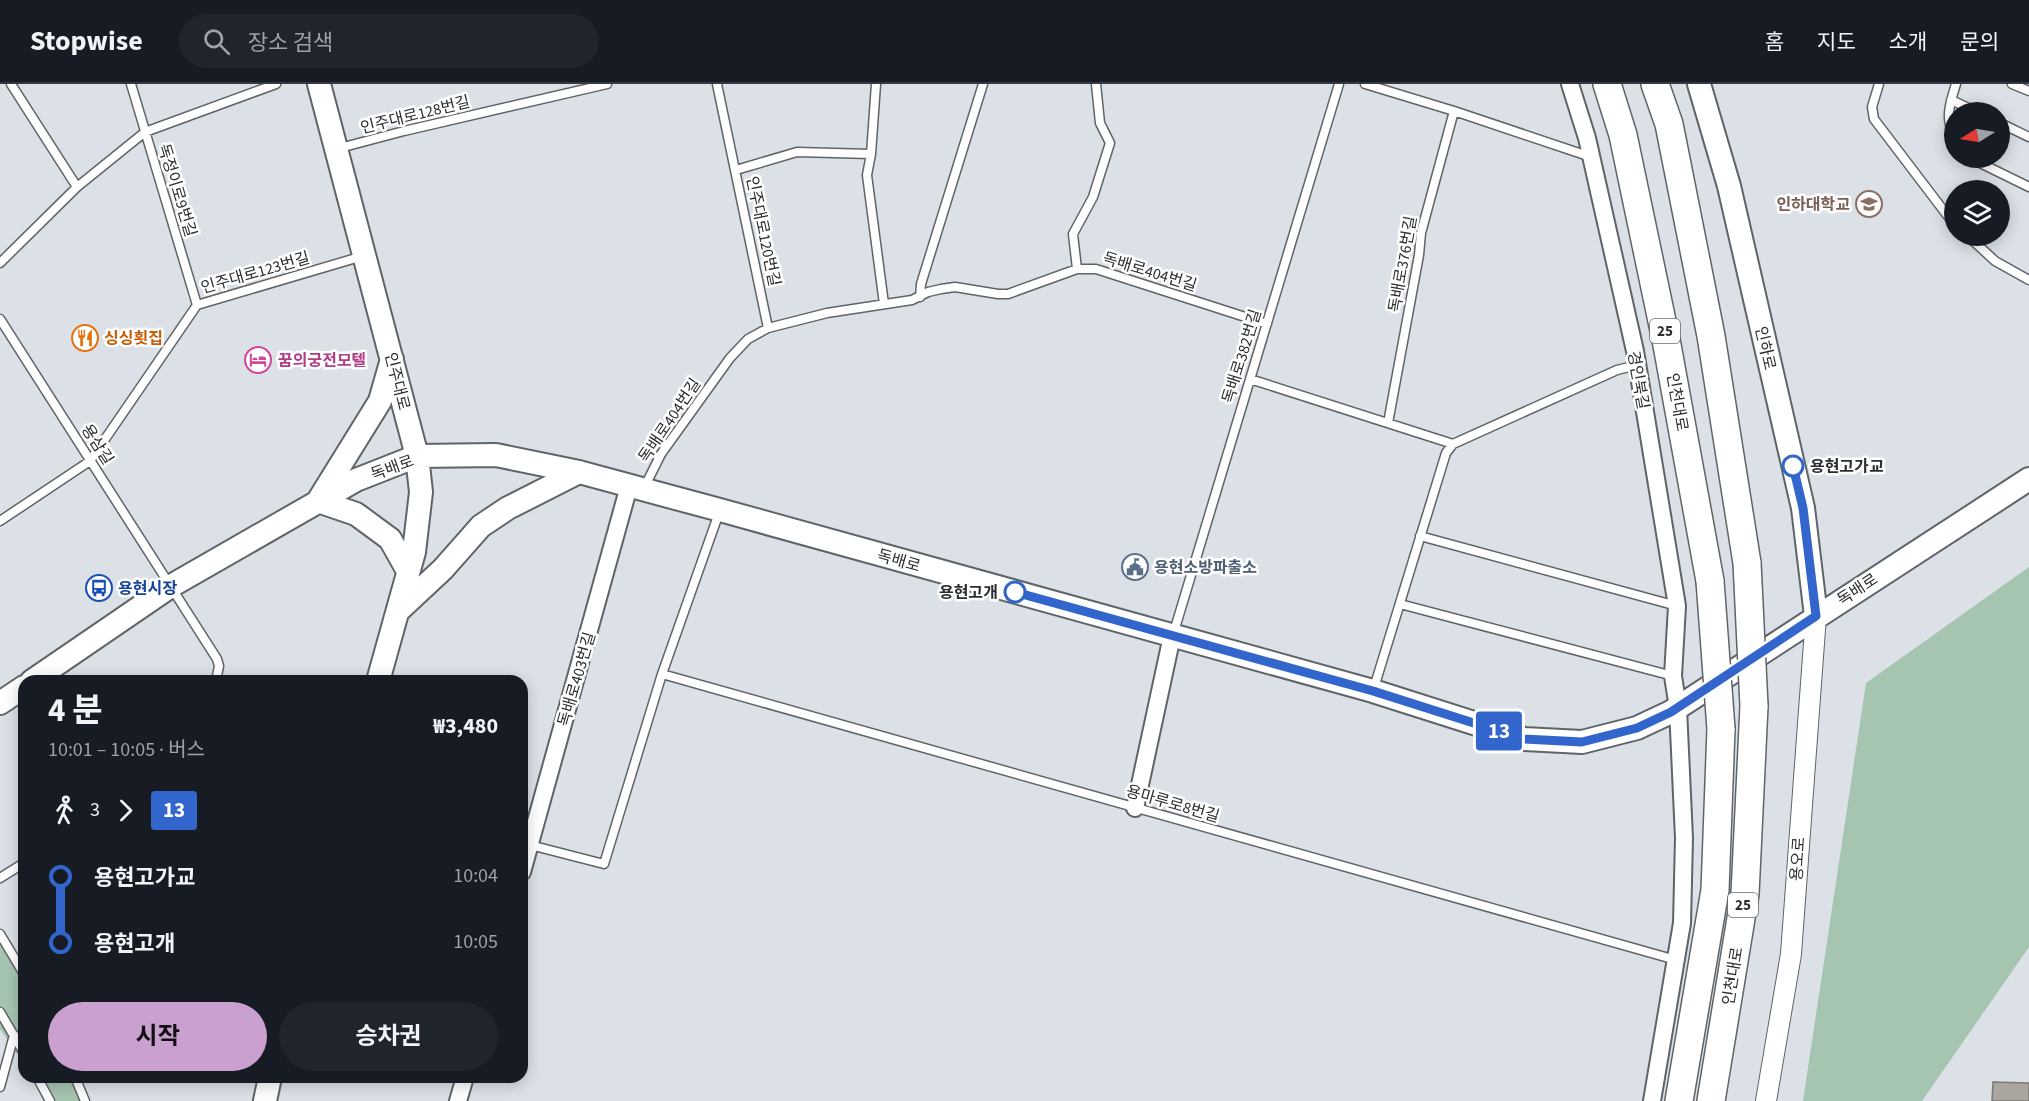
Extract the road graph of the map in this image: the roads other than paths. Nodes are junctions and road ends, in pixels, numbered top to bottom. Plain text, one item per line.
1 (11, 84) edge
2 (130, 84) edge
3 (276, 84) edge
4 (319, 84) edge
5 (607, 84) edge
6 (717, 84) edge
7 (876, 84) edge
8 (983, 84) edge
9 (1096, 84) edge
10 (1339, 84) edge
11 (1365, 84) edge
12 (1570, 84) edge
13 (1607, 84) edge
14 (1655, 84) edge
15 (1699, 84) edge
16 (1879, 84) edge
17 (1956, 84) edge
18 (2012, 84) edge
19 (2029, 91) edge
20 (1951, 100) joint
21 (1955, 102) edge
22 (1454, 111) junction
23 (2010, 127) edge
24 (145, 132) junction
25 (2029, 136) edge
26 (336, 150) junction
27 (871, 154) junction
28 (1591, 157) junction
29 (1990, 168) edge
30 (736, 170) junction
31 (77, 187) junction
32 (2029, 187) edge
33 (1944, 211) edge
34 (1979, 246) edge
35 (364, 256) junction
36 (0, 263) edge
37 (1077, 269) junction
38 (2029, 280) edge
39 (920, 297) junction
40 (884, 304) junction
41 (197, 305) junction
42 (0, 319) edge
43 (1266, 324) junction
44 (768, 328) junction
45 (392, 358) junction
46 (1637, 365) junction
47 (1250, 379) junction
48 (1388, 423) junction
49 (1453, 444) junction
50 (417, 456) junction
51 (90, 461) junction
52 (579, 472) junction
53 (2029, 479) edge
54 (636, 488) junction
55 (318, 501) junction
56 (720, 510) junction
57 (0, 521) edge
58 (1420, 536) junction
59 (408, 571) junction
60 (171, 586) junction
61 (1400, 604) junction
62 (1677, 606) junction
63 (397, 612) junction
64 (1816, 616) junction
65 (1172, 636) junction
66 (662, 674) junction
67 (41, 675) edge
68 (217, 675) edge
69 (380, 675) edge
70 (1673, 676) junction
71 (18, 691) edge
72 (1373, 691) junction
73 (0, 703) edge
74 (1678, 708) junction
75 (1135, 808) junction
76 (528, 837) edge
77 (528, 844) edge
78 (18, 867) edge
79 (0, 878) edge
80 (0, 934) edge
81 (12, 953) junction
82 (18, 954) edge
83 (1676, 960) junction
84 (18, 964) edge
85 (0, 1012) edge
86 (14, 1035) junction
87 (18, 1042) edge
88 (41, 1083) edge
89 (78, 1083) edge
90 (269, 1083) edge
91 (463, 1083) edge
92 (0, 1086) edge
93 (49, 1100) edge
94 (85, 1101) edge
95 (265, 1101) edge
96 (458, 1101) edge
97 (1652, 1101) edge
98 (1679, 1101) edge
99 (1711, 1101) edge
100 (1766, 1101) edge

1 - 31 lane
2 - 24 lane, 독정이로9번길
3 - 24 lane
4 - 26 main road, 인주대로
5 - 26 lane, 인주대로128번길
6 - 30 lane
7 - 27 lane
8 - 39 lane
9 - 37 lane
10 - 43 lane, 독배로382번길
11 - 22 lane
12 - 28 street, 경인북길
13 - 98 highway, 인천대로 / 25, bridge
14 - 99 highway, 인천대로 / 25, bridge
15 - 64 main road, 인하로
16 - 33 lane
17 - 20 lane
18 - 19 lane
20 - 21 lane
22 - 28 lane
22 - 48 lane, 독배로376번길
23 - 25 lane
24 - 31 lane
24 - 41 lane, 독정이로9번길
26 - 35 main road, 인주대로
27 - 30 lane, 인주대로120번길
27 - 40 lane
28 - 46 street, 경인북길
29 - 32 lane
30 - 44 lane, 인주대로120번길
31 - 36 lane
34 - 38 lane
35 - 41 lane, 인주대로123번길
35 - 45 main road, 인주대로
37 - 39 lane, 독배로404번길
37 - 43 lane, 독배로404번길
39 - 40 lane, 독배로404번길
40 - 44 lane, 독배로404번길
41 - 51 lane, 인주대로123번길
42 - 51 lane, 용삼길
43 - 47 lane, 독배로382번길
44 - 54 lane, 독배로404번길
45 - 50 main road, 인주대로
45 - 55 main road
46 - 49 lane
46 - 62 street, 경인북길
47 - 48 lane
47 - 65 lane, 독배로382번길
48 - 49 lane
49 - 58 lane
50 - 52 main road, 독배로
50 - 55 main road, 독배로
50 - 59 main road, 인주대로
51 - 57 lane
51 - 60 lane, 용삼길
52 - 54 main road, 독배로
52 - 63 main road
53 - 64 main road, 독배로
54 - 56 main road, 독배로
54 - 76 street, 독배로403번길
55 - 59 main road
55 - 60 main road, 독배로
56 - 65 main road, 독배로
56 - 66 lane
58 - 61 lane
58 - 62 lane
59 - 63 main road, 인주대로
60 - 67 main road, 독배로
60 - 68 lane, 용삼길
61 - 70 lane
61 - 72 lane
62 - 70 street, 경인북길
63 - 69 main road, 인주대로
64 - 74 main road, 독배로
64 - 100 street, 용오로
65 - 72 main road, 독배로
65 - 75 street
66 - 75 lane, 용마루로8번길
66 - 77 lane
70 - 74 street, 경인북길
71 - 73 main road
72 - 74 main road, 독배로
74 - 83 street, 경인북길
75 - 83 lane, 용마루로8번길
78 - 79 lane
80 - 81 lane
81 - 82 lane
81 - 84 lane
83 - 97 street, 경인북길
85 - 86 lane
86 - 87 lane
86 - 92 lane
88 - 93 lane
89 - 94 lane
90 - 95 main road
91 - 96 street

